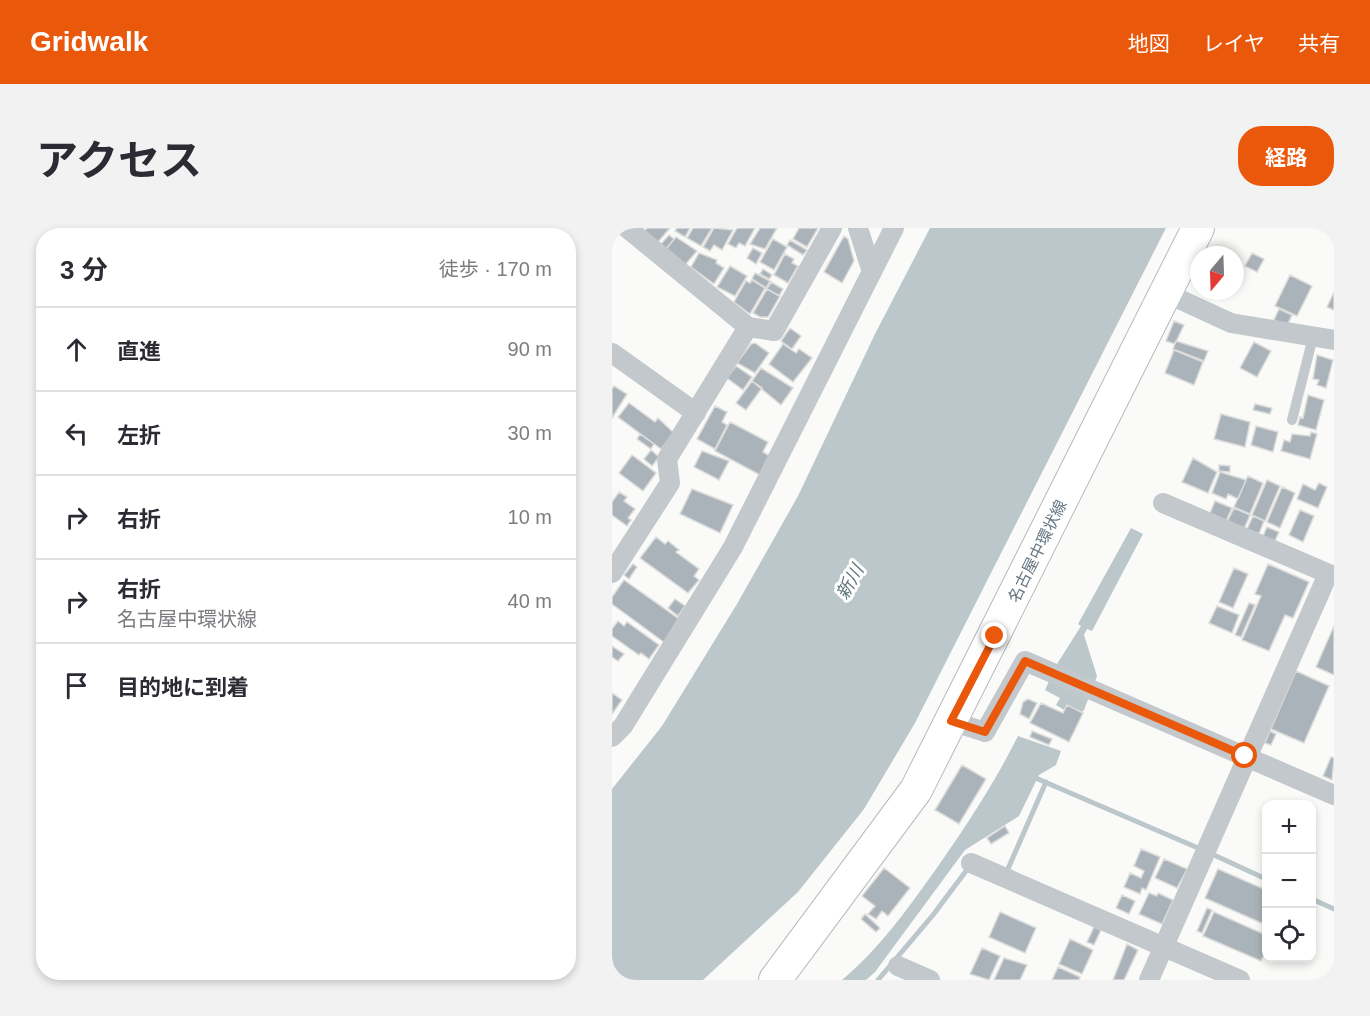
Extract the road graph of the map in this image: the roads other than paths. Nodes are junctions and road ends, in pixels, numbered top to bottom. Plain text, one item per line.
1 (627, 228) edge
2 (832, 228) edge
3 (858, 228) edge
4 (894, 228) edge
5 (1198, 228) edge
6 (872, 272) junction
7 (1166, 293) junction
8 (748, 327) junction
9 (1313, 337) junction
10 (1334, 340) edge
11 (612, 353) edge
12 (696, 413) junction
13 (1292, 420) dead end
14 (1163, 503) dead end
15 (612, 573) edge
16 (1331, 575) edge
17 (951, 721) junction
18 (612, 737) edge
19 (1245, 756) junction
20 (1334, 795) edge
21 (970, 863) dead end
22 (1164, 947) junction
23 (898, 966) dead end
24 (775, 980) edge
25 (930, 980) edge
26 (1149, 980) edge
27 (1240, 980) edge

1 - 8 street
2 - 8 street
3 - 6 street
4 - 6 street
5 - 7 main road, 名古屋中環状線
6 - 18 street
7 - 9 street
7 - 17 main road, 名古屋中環状線
8 - 12 street
9 - 10 street
9 - 13 lane
11 - 12 street
12 - 15 street
14 - 16 street
16 - 19 street
17 - 19 street
17 - 24 main road, 名古屋中環状線
19 - 20 street
19 - 22 street
21 - 22 street
22 - 26 street
22 - 27 street
23 - 25 street

